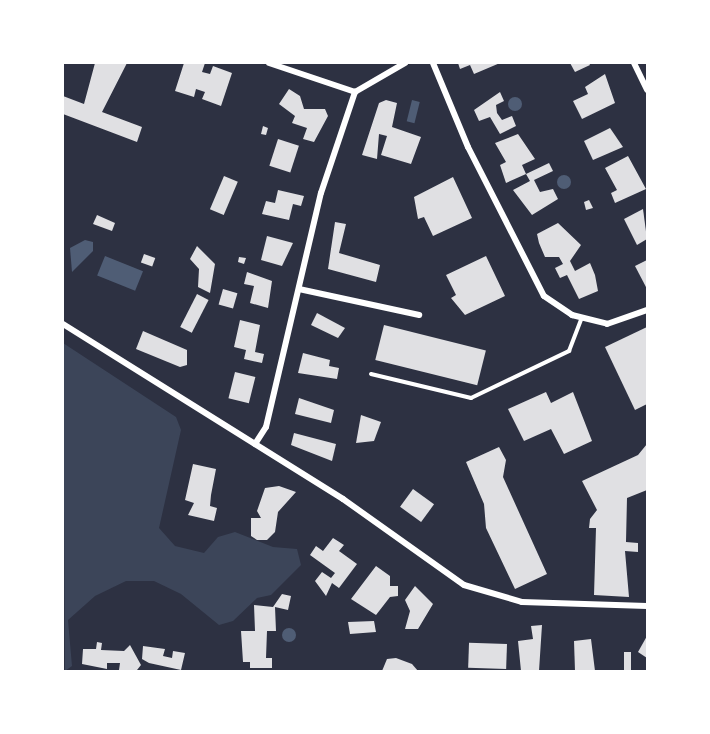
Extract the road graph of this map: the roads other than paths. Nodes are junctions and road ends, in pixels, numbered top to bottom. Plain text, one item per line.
1 (269, 63) edge
2 (405, 63) edge
3 (434, 63) edge
4 (634, 63) edge
5 (647, 90) edge
6 (356, 92) junction
7 (299, 289) junction
8 (647, 310) edge
9 (419, 315) dead end
10 (581, 319) junction
11 (63, 324) edge
12 (371, 374) dead end
13 (255, 444) junction
14 (647, 606) edge

1 - 6 street
2 - 6 street
3 - 10 street
4 - 5 street
6 - 7 street
7 - 9 street
7 - 13 street
8 - 10 street
10 - 12 lane
11 - 13 street
13 - 14 street

